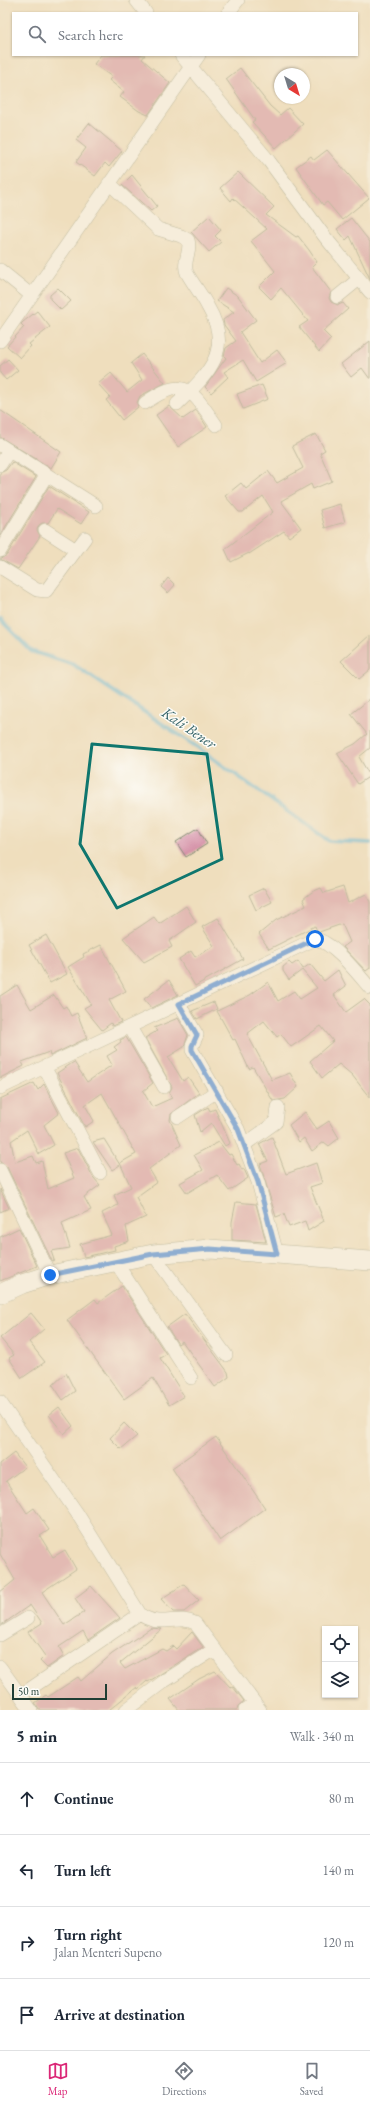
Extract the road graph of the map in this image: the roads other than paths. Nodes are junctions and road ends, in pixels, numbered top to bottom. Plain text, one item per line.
1 (136, 0) edge
2 (238, 0) edge
3 (145, 12) edge
4 (229, 12) edge
5 (182, 56) edge
6 (198, 56) edge
7 (191, 67) junction
8 (109, 183) junction
9 (0, 270) edge
10 (359, 279) junction
11 (370, 292) edge
12 (31, 295) junction
13 (337, 297) dead end
14 (0, 340) edge
15 (189, 392) junction
16 (145, 403) dead end
17 (177, 404) dead end
18 (216, 425) dead end
19 (5, 448) edge
20 (0, 465) edge
21 (46, 476) junction
22 (96, 506) dead end
23 (45, 530) dead end
24 (85, 538) dead end
25 (76, 550) junction
26 (0, 551) edge
27 (0, 567) edge
28 (370, 988) edge
29 (179, 1004) junction
30 (130, 1027) junction
31 (45, 1068) junction
32 (164, 1087) dead end
33 (0, 1088) edge
34 (217, 1091) junction
35 (278, 1107) dead end
36 (178, 1117) dead end
37 (244, 1145) junction
38 (0, 1170) edge
39 (100, 1173) dead end
40 (153, 1254) junction
41 (277, 1254) junction
42 (115, 1261) junction
43 (370, 1261) edge
44 (50, 1275) junction
45 (0, 1294) edge
46 (226, 1355) dead end
47 (191, 1378) dead end
48 (0, 1402) edge
49 (140, 1614) junction
50 (28, 1618) dead end
51 (0, 1635) edge
52 (215, 1649) junction
53 (0, 1666) edge
54 (21, 1694) junction
55 (253, 1708) edge
56 (31, 1710) edge
57 (126, 1710) edge

1 - 3 street
2 - 4 street
5 - 7 street
6 - 7 street
7 - 8 street
7 - 10 street
8 - 12 street
8 - 15 street
9 - 12 street
10 - 11 street
10 - 13 street
12 - 14 street
15 - 16 street
15 - 17 street
15 - 18 street
19 - 20 street
19 - 21 street
21 - 22 street
21 - 26 street
23 - 25 street
24 - 25 street
25 - 27 street
28 - 29 street
29 - 30 street
29 - 34 street
30 - 31 street
30 - 32 street
31 - 33 street
31 - 39 street
34 - 36 street
34 - 37 street
35 - 37 street
37 - 41 street
38 - 44 street
40 - 41 main road
40 - 42 main road
40 - 46 street
41 - 43 main road
42 - 44 main road
42 - 47 street
44 - 45 main road
48 - 49 street
49 - 52 street
49 - 54 street
50 - 51 street
52 - 55 street
52 - 57 street
53 - 54 street
54 - 56 street

